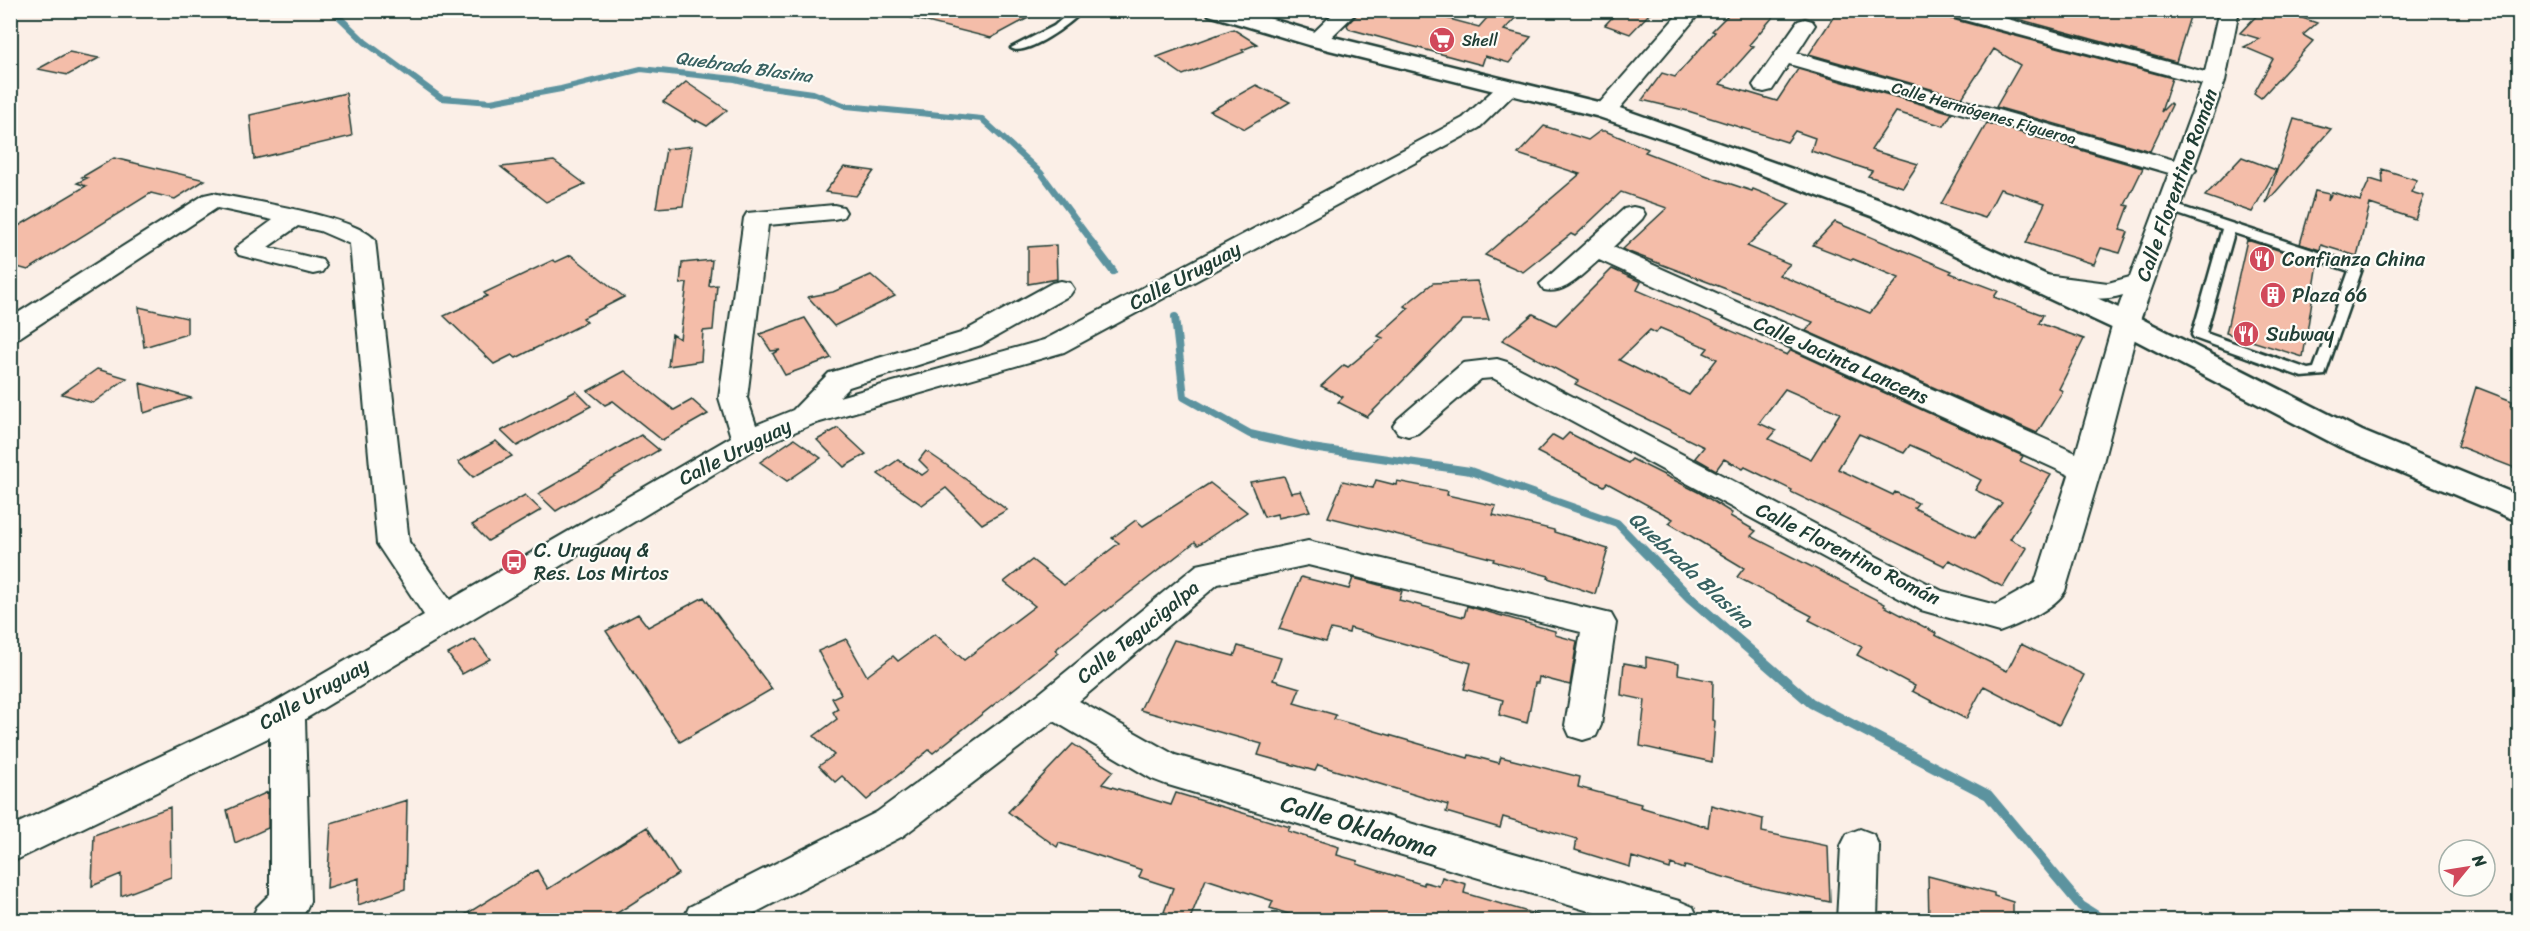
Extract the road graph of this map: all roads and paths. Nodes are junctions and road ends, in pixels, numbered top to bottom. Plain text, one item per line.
1 (1078, 10) edge
2 (1217, 10) edge
3 (1349, 10) edge
4 (1949, 10) edge
5 (2229, 10) edge
6 (1813, 16) edge
7 (1686, 17) dead end
8 (1317, 40) junction
9 (1016, 48) dead end
10 (1784, 56) junction
11 (2214, 81) junction
12 (1764, 85) dead end
13 (1509, 88) junction
14 (1605, 111) junction
15 (2184, 170) junction
16 (2170, 207) junction
17 (834, 213) dead end
18 (1634, 214) dead end
19 (294, 217) junction
20 (2229, 227) junction
21 (1596, 249) junction
22 (313, 266) dead end
23 (2037, 282) junction
24 (2141, 282) junction
25 (1553, 284) dead end
26 (1061, 289) dead end
27 (2126, 323) junction
28 (10, 331) edge
29 (803, 417) junction
30 (1408, 426) dead end
31 (747, 441) junction
32 (2086, 470) junction
33 (2520, 510) edge
34 (444, 618) junction
35 (1052, 703) junction
36 (286, 712) junction
37 (1583, 725) dead end
38 (10, 846) edge
39 (1860, 846) dead end
40 (271, 921) edge
41 (703, 921) edge
42 (1679, 921) edge
43 (1857, 921) edge

1 - 9 lane
2 - 8 street
3 - 8 street
4 - 11 street
5 - 11 street, Calle Florentino Román
6 - 10 street
7 - 14 street
8 - 13 street
10 - 12 street
10 - 15 street, Calle Hermógenes Figueroa
11 - 15 street, Calle Florentino Román
13 - 14 street
13 - 29 street, Calle Uruguay
14 - 23 street
15 - 16 street, Calle Florentino Román
16 - 20 lane
16 - 24 street, Calle Florentino Román
17 - 31 street
18 - 21 street
19 - 22 street
19 - 28 street
19 - 34 street
20 - 20 lane
21 - 25 street
21 - 32 street, Calle Jacinta Lancens
23 - 24 street
23 - 27 street
24 - 27 street, Calle Florentino Román
26 - 29 street
27 - 32 street, Calle Florentino Román
27 - 33 street
29 - 31 street, Calle Uruguay
30 - 32 street, Calle Florentino Román
31 - 34 street, Calle Uruguay
34 - 36 street, Calle Uruguay
35 - 37 street, Calle Tegucigalpa
35 - 41 street, Calle Tegucigalpa
35 - 42 street, Calle Oklahoma
36 - 38 street, Calle Uruguay
36 - 40 street
39 - 43 street

